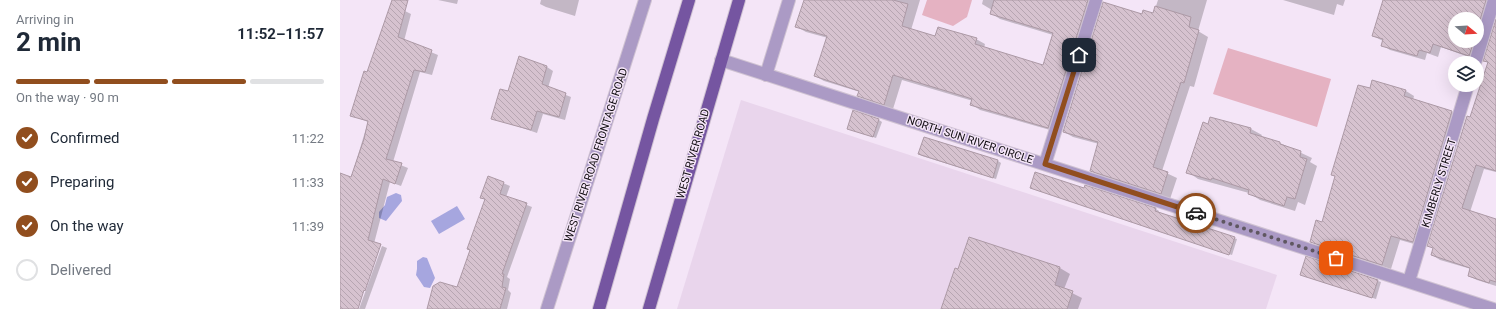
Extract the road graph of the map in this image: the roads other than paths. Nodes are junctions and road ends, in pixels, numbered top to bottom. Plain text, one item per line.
1 (645, 0) edge
2 (689, 0) edge
3 (739, 0) edge
4 (789, 0) edge
5 (1096, 0) edge
6 (1494, 0) edge
7 (1477, 56) edge
8 (721, 60) junction
9 (766, 75) junction
10 (1466, 92) edge
11 (1045, 164) junction
12 (1409, 281) junction
13 (547, 309) edge
14 (599, 309) edge
15 (649, 309) edge
16 (1493, 309) edge

1 - 13 street, WEST RIVER ROAD FRONTAGE ROAD
2 - 14 main road
3 - 8 main road, WEST RIVER ROAD
4 - 9 street
5 - 11 street
6 - 7 street
8 - 9 street, NORTH SUN RIVER CIRCLE
8 - 15 main road, WEST RIVER ROAD
9 - 11 street, NORTH SUN RIVER CIRCLE
10 - 12 street, KIMBERLY STREET
11 - 12 street, NORTH SUN RIVER CIRCLE
12 - 16 street, NORTH SUN RIVER CIRCLE

